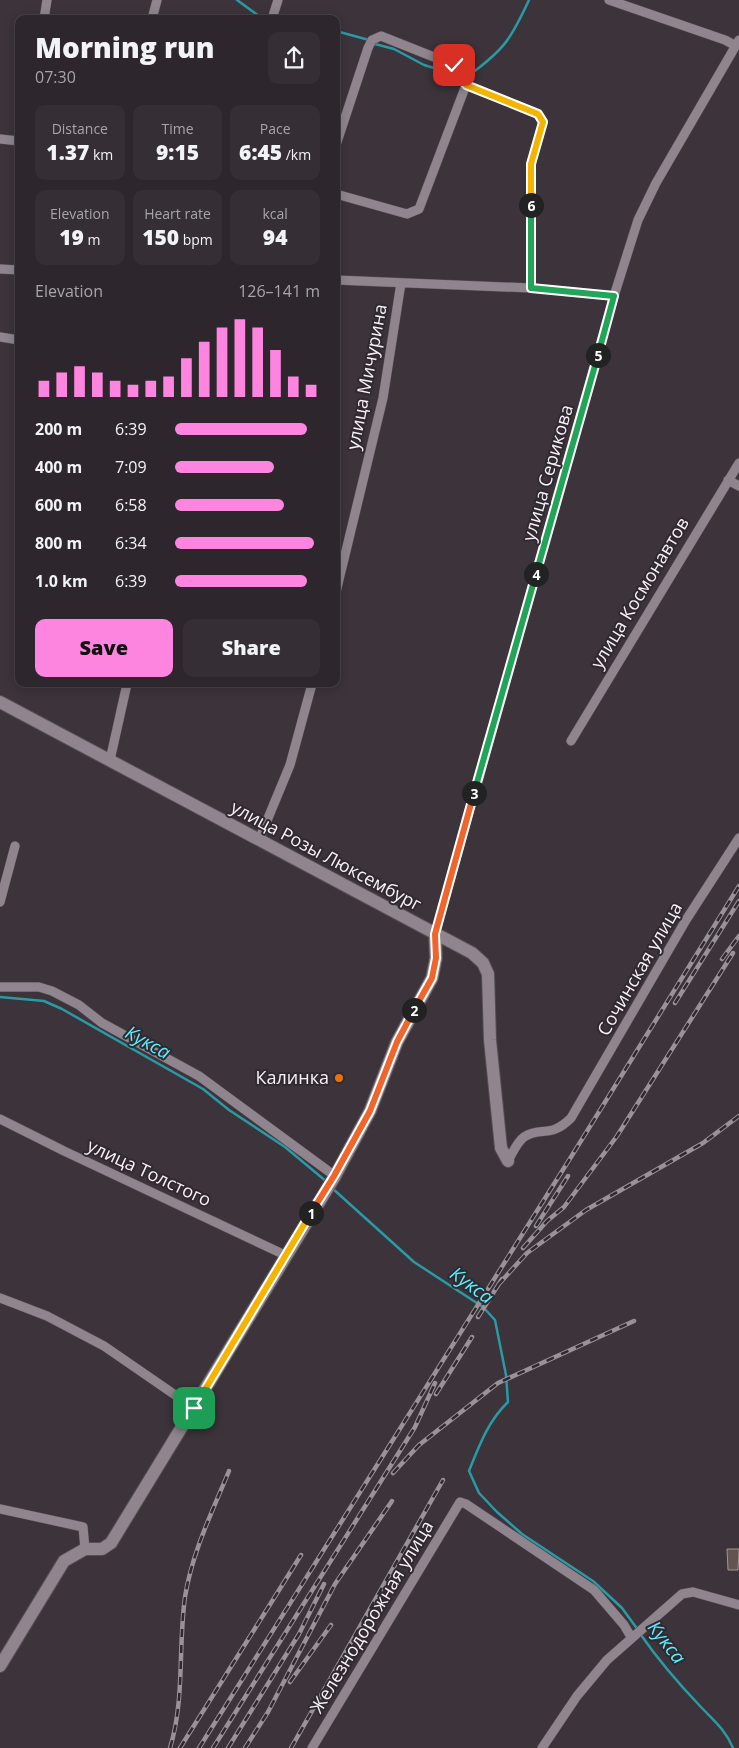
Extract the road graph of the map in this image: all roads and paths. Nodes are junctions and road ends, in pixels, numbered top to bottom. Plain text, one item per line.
1 (47, 0) edge
2 (157, 0) edge
3 (609, 0) edge
4 (274, 1) edge
5 (634, 4) edge
6 (45, 15) edge
7 (153, 15) edge
8 (272, 15) edge
9 (737, 43) edge
10 (466, 85) junction
11 (340, 133) edge
12 (0, 139) edge
13 (15, 141) edge
14 (340, 195) edge
15 (0, 269) edge
16 (15, 270) edge
17 (340, 280) edge
18 (401, 283) junction
19 (531, 288) junction
20 (614, 296) junction
21 (0, 337) edge
22 (15, 339) edge
23 (739, 463) edge
24 (728, 480) junction
25 (739, 486) edge
26 (340, 575) edge
27 (126, 687) edge
28 (311, 687) edge
29 (0, 702) edge
30 (571, 741) dead end
31 (110, 760) junction
32 (739, 838) edge
33 (259, 840) junction
34 (15, 846) dead end
35 (0, 902) edge
36 (435, 934) junction
37 (0, 987) edge
38 (0, 1119) edge
39 (508, 1161) joint
40 (331, 1181) junction
41 (285, 1255) junction
42 (0, 1298) edge
43 (194, 1408) junction
44 (0, 1509) edge
45 (85, 1549) junction
46 (739, 1605) edge
47 (635, 1633) junction
48 (0, 1666) edge
49 (312, 1748) edge
50 (542, 1748) edge

1 - 6 street
2 - 7 street
3 - 5 street
4 - 8 street
5 - 9 street
9 - 20 street, улица Серикова
10 - 11 street
10 - 14 street
10 - 19 street
12 - 13 street
15 - 16 street
17 - 18 street
18 - 19 street
18 - 26 street, улица Мичурина
19 - 20 street
20 - 36 street, улица Серикова
21 - 22 street
23 - 24 street, улица Космонавтов
24 - 25 street
24 - 30 street, улица Космонавтов
27 - 31 street
28 - 33 street
29 - 31 street, улица Розы Люксембург
31 - 33 street, улица Розы Люксембург
32 - 39 street, Сочинская улица
33 - 36 street, улица Розы Люксембург
34 - 35 street
36 - 39 street, улица Розы Люксембург
36 - 40 street
37 - 40 street
38 - 41 street, улица Толстого
40 - 41 street
41 - 43 street
42 - 43 street
43 - 45 street
44 - 45 street
45 - 48 street
46 - 47 street
47 - 49 street, Железнодорожная улица
47 - 50 street

